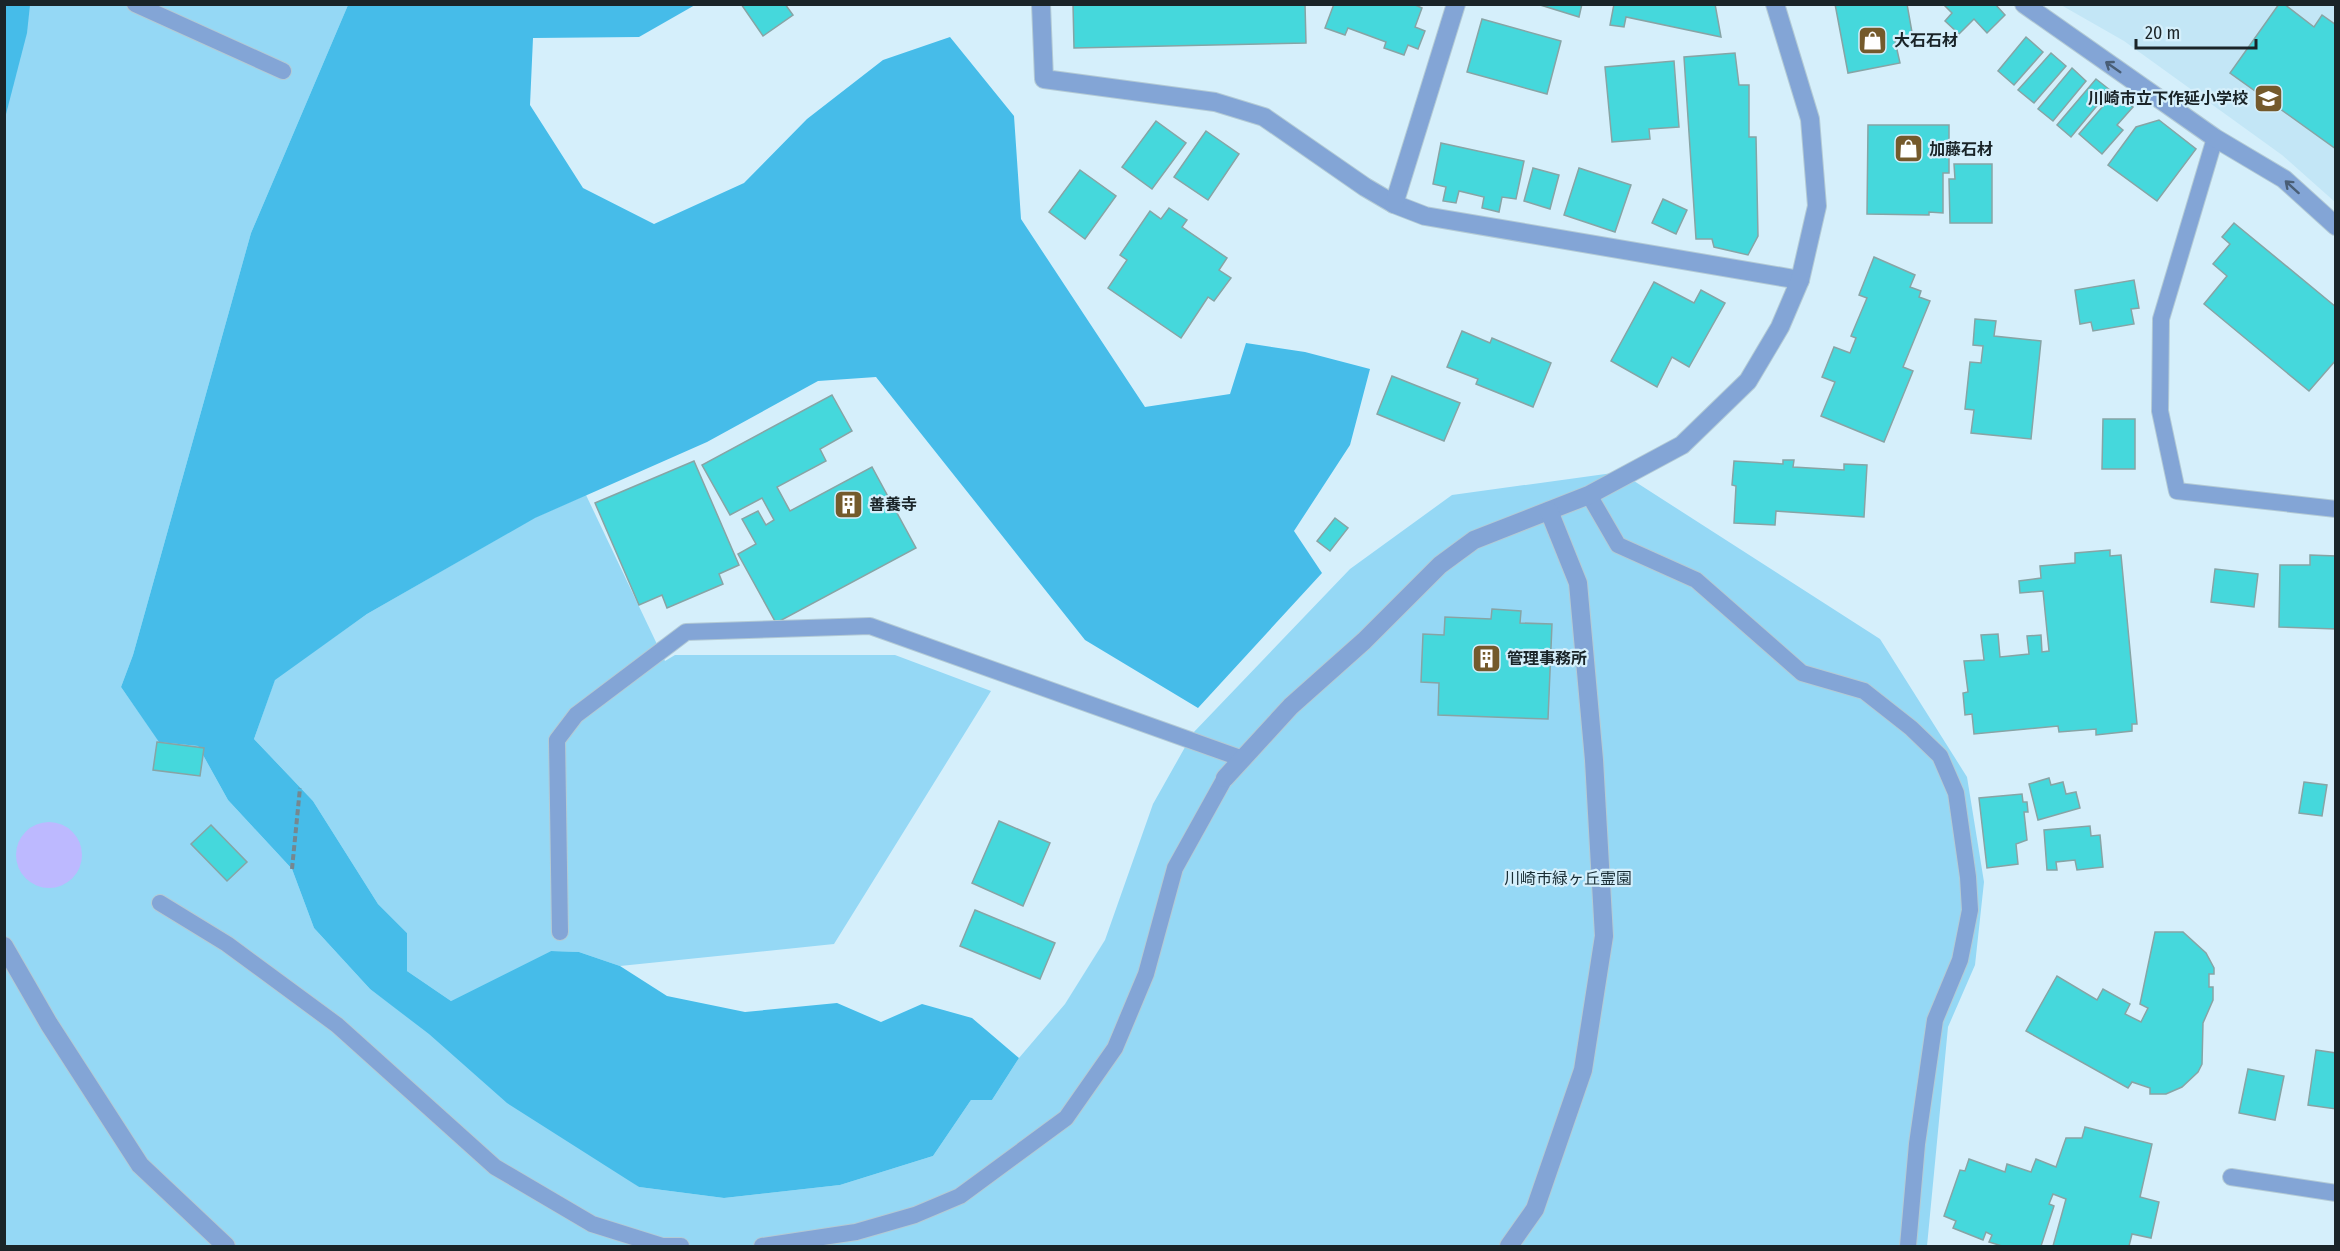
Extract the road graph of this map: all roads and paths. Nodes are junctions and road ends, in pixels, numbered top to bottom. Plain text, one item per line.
1 (135, 4) edge
2 (1041, 4) edge
3 (1456, 4) edge
4 (1775, 4) edge
5 (2024, 4) edge
6 (283, 70) dead end
7 (2216, 138) junction
8 (1394, 204) junction
9 (2336, 226) edge
10 (1800, 280) junction
11 (1589, 495) junction
12 (2336, 509) edge
13 (1549, 511) junction
14 (1243, 759) junction
15 (1225, 777) joint
16 (300, 788) dead end
17 (292, 869) dead end
18 (160, 903) dead end
19 (560, 932) dead end
20 (4, 946) edge
21 (2231, 1177) dead end
22 (2336, 1193) edge
23 (226, 1246) edge
24 (681, 1246) edge
25 (762, 1246) edge
26 (1509, 1246) edge
27 (1908, 1246) edge

1 - 6 lane
2 - 8 street
3 - 8 street
4 - 10 street
7 -> 5 street
9 -> 7 street
7 - 12 lane
8 - 10 street
10 - 11 street
11 - 13 street
11 - 27 lane
13 - 14 street
13 - 26 street
14 - 15 street
14 - 19 lane
15 - 25 lane
16 - 17 path
18 - 24 lane
20 - 23 street
21 - 22 lane

